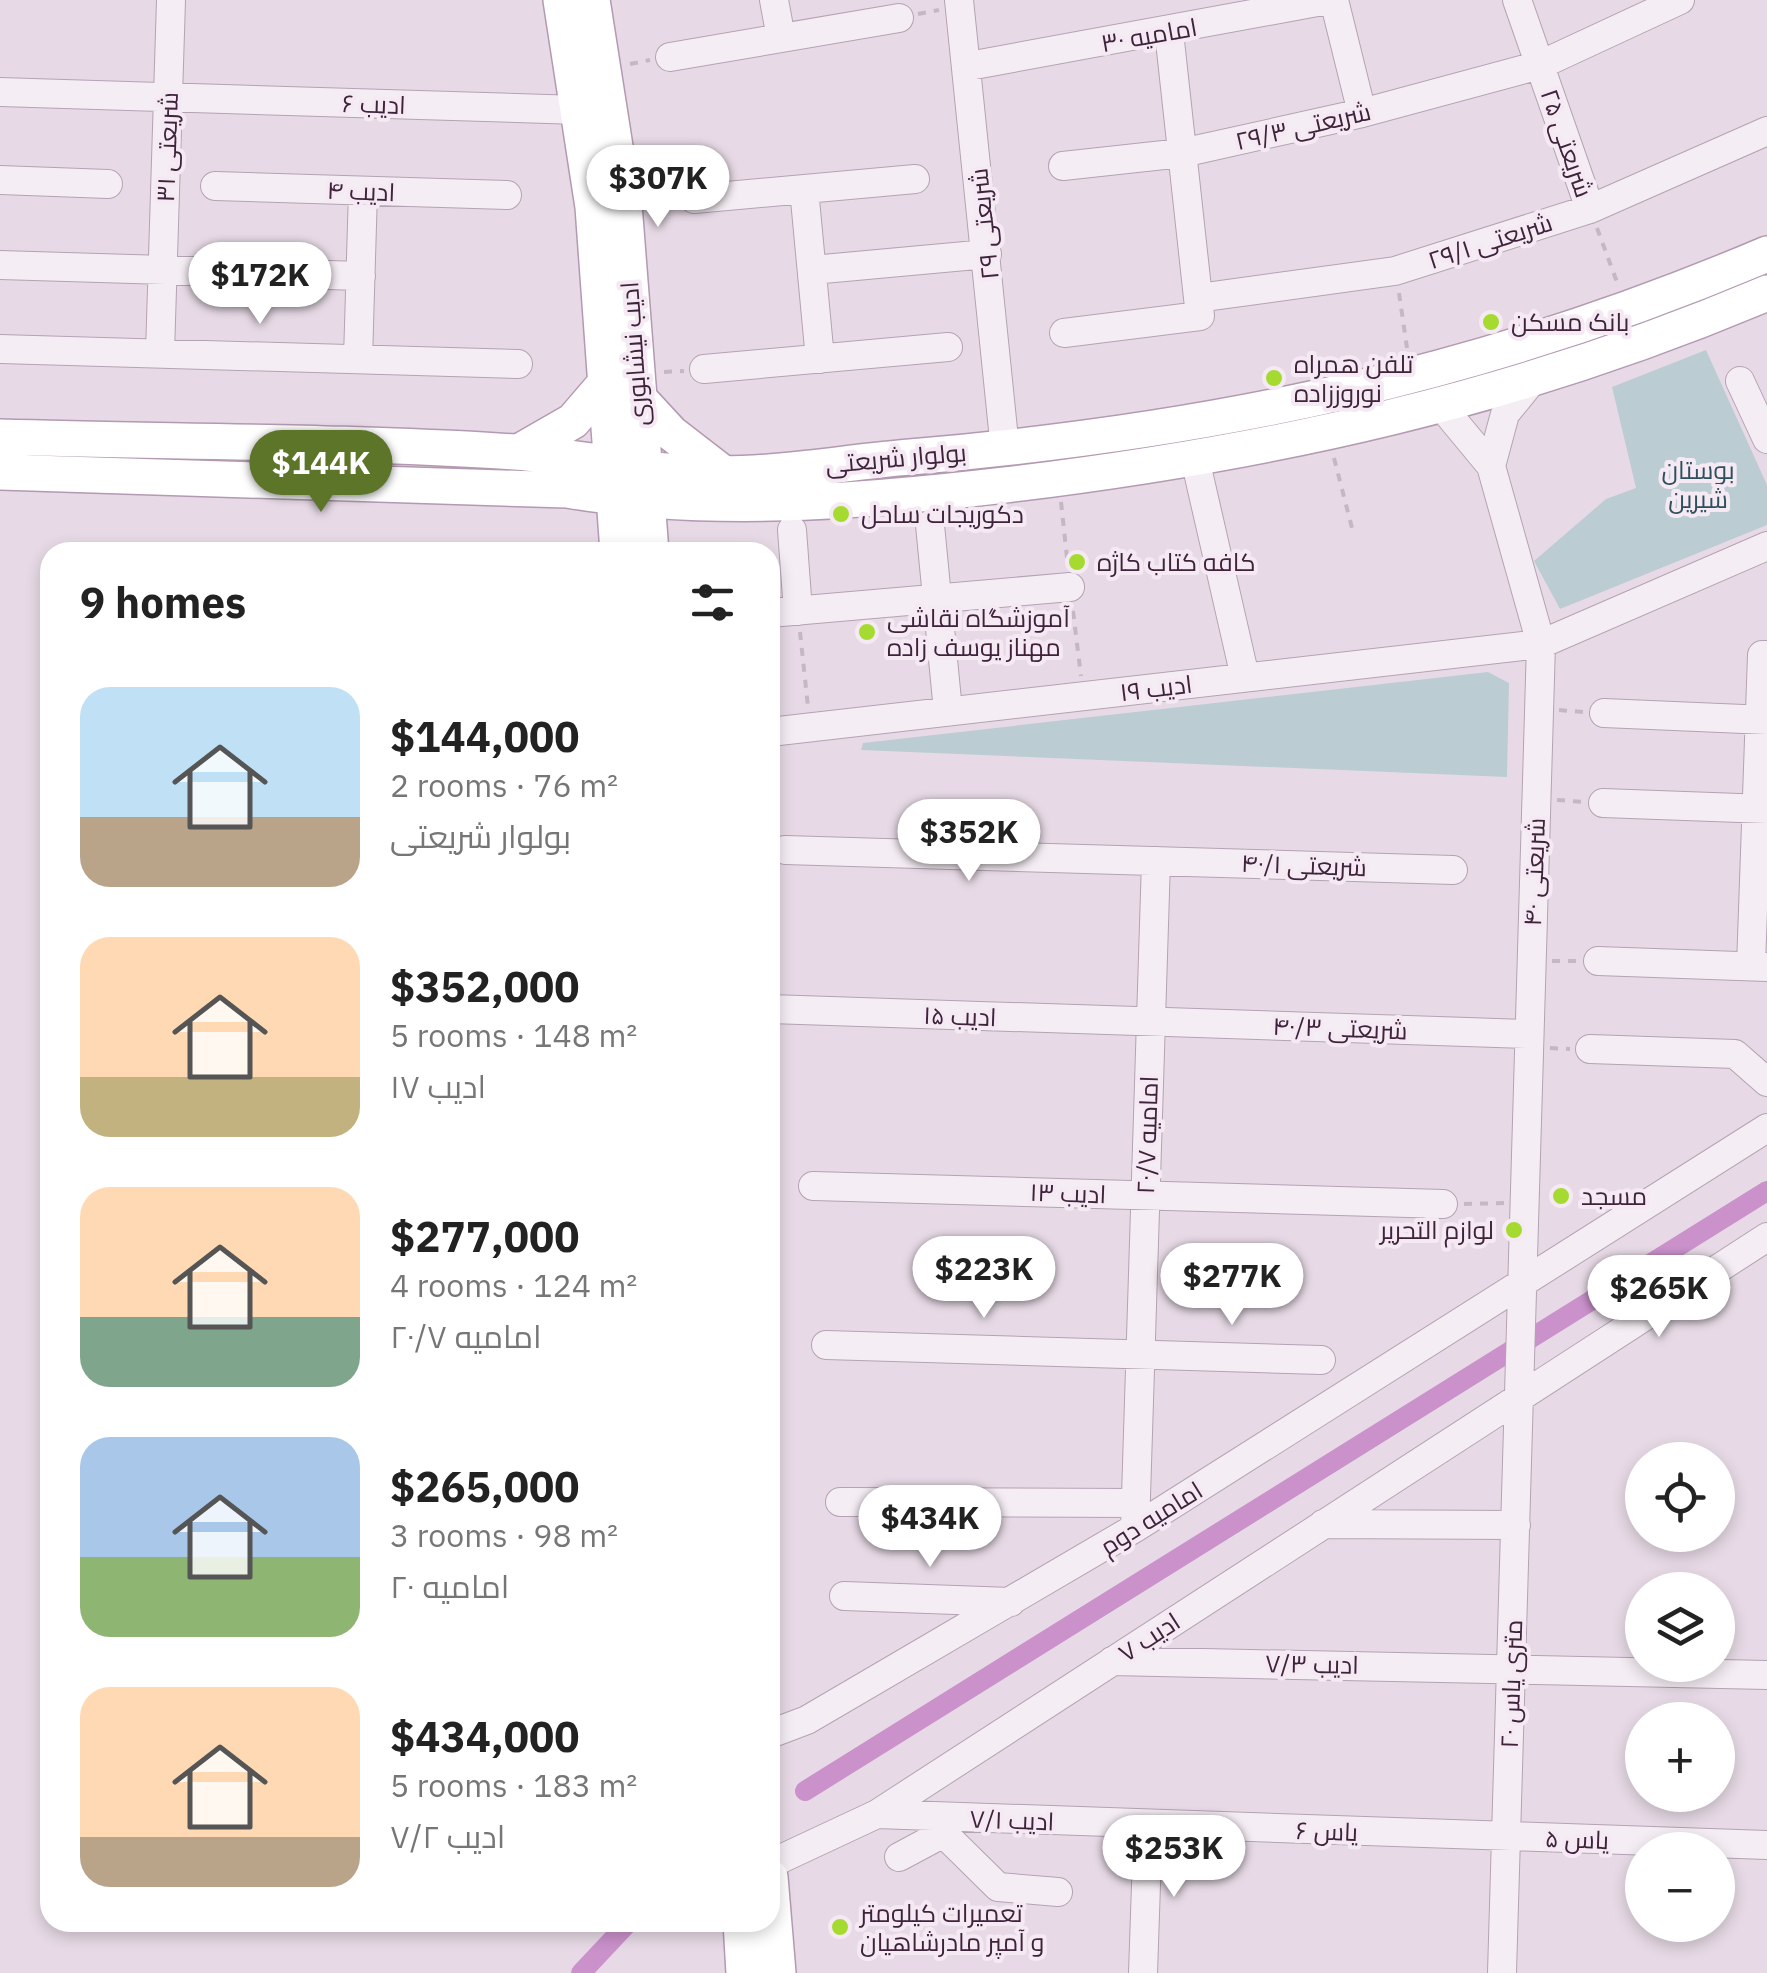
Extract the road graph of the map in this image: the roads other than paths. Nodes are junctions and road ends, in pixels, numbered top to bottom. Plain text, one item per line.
1 (171, 0) edge
2 (560, 0) edge
3 (592, 0) edge
4 (774, 0) edge
5 (1331, 0) edge
6 (1517, 0) edge
7 (1680, 0) edge
8 (959, 2) edge
9 (899, 18) road end
10 (1169, 32) junction
11 (781, 38) junction
12 (670, 57) road end
13 (1540, 65) junction
14 (969, 66) junction
15 (0, 92) edge
16 (168, 98) junction
17 (579, 110) junction
18 (1362, 113) junction
19 (1767, 131) edge
20 (1182, 153) junction
21 (1063, 166) dead end
22 (915, 179) dead end
23 (0, 180) edge
24 (108, 184) dead end
25 (215, 186) dead end
26 (804, 189) junction
27 (363, 191) junction
28 (507, 195) dead end
29 (694, 200) dead end
30 (1590, 208) junction
31 (987, 254) junction
32 (1767, 254) edge
33 (0, 265) edge
34 (163, 270) junction
35 (812, 270) junction
36 (361, 276) junction
37 (1767, 293) edge
38 (1199, 307) junction
39 (1064, 332) dead end
40 (948, 347) dead end
41 (0, 349) edge
42 (160, 353) junction
43 (820, 358) junction
44 (358, 359) junction
45 (518, 364) dead end
46 (704, 369) road end
47 (1532, 381) junction
48 (1740, 381) dead end
49 (624, 385) junction
50 (1443, 408) junction
51 (0, 437) edge
52 (1767, 440) edge
53 (1005, 449) junction
54 (519, 452) junction
55 (1196, 459) junction
56 (1491, 466) junction
57 (0, 472) edge
58 (724, 474) junction
59 (628, 484) junction
60 (930, 525) dead end
61 (792, 530) dead end
62 (619, 542) edge
63 (647, 542) edge
64 (1767, 546) edge
65 (1070, 587) dead end
66 (936, 598) junction
67 (784, 612) edge
68 (1541, 644) junction
69 (1764, 655) edge
70 (1245, 677) junction
71 (948, 711) junction
72 (1604, 713) road end
73 (1763, 720) edge
74 (780, 731) edge
75 (1602, 803) road end
76 (1762, 808) edge
77 (785, 850) dead end
78 (1156, 861) junction
79 (1453, 870) dead end
80 (1598, 962) road end
81 (1759, 967) edge
82 (780, 1009) edge
83 (1150, 1023) junction
84 (1529, 1041) junction
85 (1590, 1049) road end
86 (1767, 1082) edge
87 (1767, 1128) edge
88 (813, 1186) dead end
89 (1146, 1196) junction
90 (1443, 1204) road end
91 (1767, 1237) edge
92 (1522, 1285) junction
93 (826, 1345) dead end
94 (1140, 1354) junction
95 (1321, 1360) dead end
96 (1520, 1395) junction
97 (840, 1502) dead end
98 (1136, 1516) junction
99 (1322, 1524) junction
100 (1516, 1525) junction
101 (844, 1596) dead end
102 (1013, 1602) junction
103 (1112, 1662) junction
104 (1512, 1667) junction
105 (1767, 1675) edge
106 (780, 1730) edge
107 (877, 1814) junction
108 (935, 1826) junction
109 (1148, 1826) junction
110 (1506, 1837) junction
111 (1767, 1845) edge
112 (899, 1856) dead end
113 (780, 1859) edge
114 (1058, 1892) dead end
115 (742, 1932) edge
116 (775, 1932) edge
117 (744, 1973) edge
118 (778, 1973) edge
119 (1143, 1973) edge
120 (1502, 1973) edge

1 - 16 street, شریعتی ۳۱
2 - 17 main road, ادیب نیشابوری
3 - 49 main road, ادیب نیشابوری
4 - 11 street
5 - 10 street, امامیه ۳۰
5 - 18 street
6 - 13 street, شریعتی ۲۵
7 - 13 street, شریعتی ۲۹/۳
8 - 14 street, شریعتی ۲۹
9 - 11 street
10 - 14 street, امامیه ۳۰
10 - 20 street
11 - 12 street
13 - 18 street, شریعتی ۲۹/۳
13 - 30 street, شریعتی ۲۵
14 - 31 street, شریعتی ۲۹
15 - 16 street, ادیب ۶
16 - 17 street, ادیب ۶
16 - 34 street, شریعتی ۳۱
17 - 49 main road, ادیب نیشابوری
18 - 20 street, شریعتی ۲۹/۳
19 - 30 street, شریعتی ۲۹/۱
20 - 21 street, شریعتی ۲۹/۳
20 - 38 street
22 - 26 street
23 - 24 street
25 - 27 street, ادیب ۴
26 - 29 street
26 - 35 street
27 - 28 street, ادیب ۴
27 - 36 street
30 - 38 street, شریعتی ۲۹/۱
31 - 35 street
31 - 53 street, شریعتی ۲۹
32 - 53 main road, بولوار شریعتی
33 - 34 street
34 - 36 street
34 - 42 street, شریعتی ۳۱
35 - 43 street
36 - 44 street
37 - 47 main road, بولوار شریعتی
38 - 39 street, شریعتی ۲۹/۱
40 - 43 street
41 - 42 street
42 - 44 street
43 - 46 street
44 - 45 street
47 - 50 main road, بولوار شریعتی
47 - 56 street
48 - 52 street
49 - 54 main road
49 - 58 main road
49 - 59 main road, ادیب نیشابوری
50 - 55 main road, بولوار شریعتی
50 - 56 street, شریعتی ۴۰
51 - 54 main road, بولوار شریعتی
53 - 58 main road, بولوار شریعتی
54 - 59 main road, بولوار شریعتی
55 - 59 main road, بولوار شریعتی
55 - 70 street
56 - 68 street, شریعتی ۴۰
57 - 59 main road, بولوار شریعتی
58 - 59 main road, بولوار شریعتی
59 - 62 main road
59 - 63 main road
60 - 66 street
61 - 67 street
64 - 68 street, ادیب ۱۹
65 - 66 street
66 - 67 street
66 - 71 street
68 - 70 street, ادیب ۱۹
68 - 84 street, شریعتی ۴۰
69 - 73 street
70 - 71 street, ادیب ۱۹
71 - 74 street, ادیب ۱۹
72 - 73 street
73 - 76 street
75 - 76 street
76 - 81 street
77 - 78 street, شریعتی ۴۰/۱
78 - 79 street, شریعتی ۴۰/۱
78 - 83 street, امامیه ۲۰/۷
80 - 81 street
82 - 83 street, ادیب ۱۵
83 - 84 street, شریعتی ۴۰/۳
83 - 89 street, امامیه ۲۰/۷
84 - 92 street, شریعتی ۴۰
85 - 86 street
87 - 92 street, امامیه دوم
88 - 89 street, ادیب ۱۳
89 - 90 street, ادیب ۱۳
89 - 94 street, امامیه ۲۰/۷
91 - 96 street, ادیب ۷
92 - 96 street, شریعتی ۴۰
92 - 98 street, امامیه دوم
93 - 94 street
94 - 95 street
94 - 98 street, امامیه ۲۰/۷
96 - 99 street, ادیب ۷
96 - 100 street, ۲۰ متری یاس
97 - 98 street
98 - 102 street, امامیه دوم
99 - 100 street
99 - 103 street, ادیب ۷
100 - 104 street, ۲۰ متری یاس
101 - 102 street
102 - 106 street, امامیه دوم
103 - 104 street, ادیب ۷/۳
103 - 107 street, ادیب ۷
104 - 105 street, ادیب ۷/۳
104 - 110 street, ۲۰ متری یاس
107 - 108 street, ادیب ۷/۱
107 - 113 street, ادیب ۷
108 - 109 street, ادیب ۷/۱
108 - 112 street
108 - 114 street
109 - 110 street, یاس ۶
109 - 119 street
110 - 111 street, یاس ۵
110 - 120 street, ۲۰ متری یاس
115 - 117 main road
116 - 118 main road

